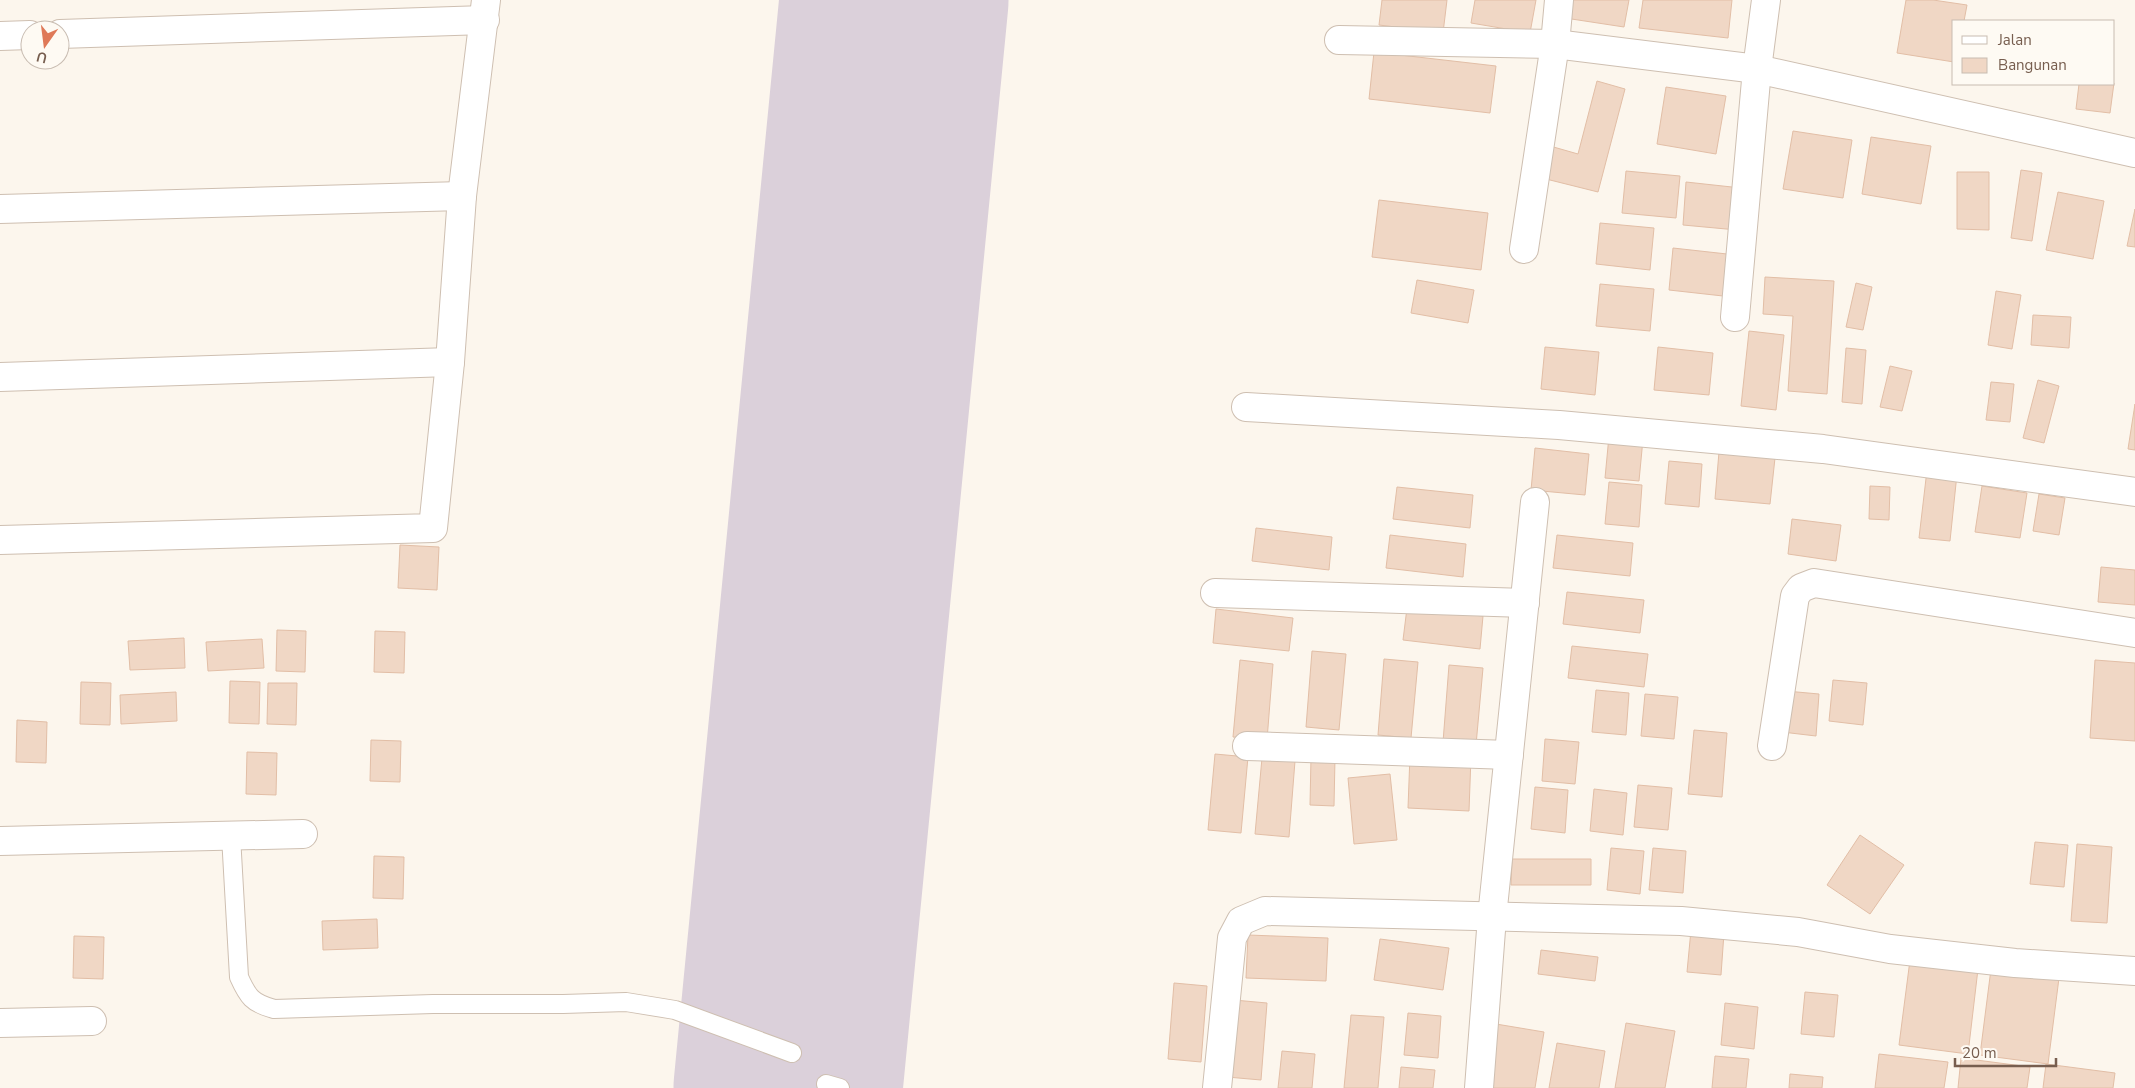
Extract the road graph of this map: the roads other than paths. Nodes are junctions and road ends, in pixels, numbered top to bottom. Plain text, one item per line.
1 (1559, 0) edge
2 (1766, 0) edge
3 (486, 10) edge
4 (70, 33) edge
5 (20, 35) edge
6 (0, 36) edge
7 (1339, 40) dead end
8 (1555, 44) junction
9 (1757, 69) junction
10 (2135, 153) edge
11 (462, 196) junction
12 (0, 209) edge
13 (1524, 249) dead end
14 (1735, 317) dead end
15 (450, 362) junction
16 (0, 377) edge
17 (1246, 407) dead end
18 (2135, 492) edge
19 (1535, 502) dead end
20 (0, 540) edge
21 (1215, 593) dead end
22 (1525, 603) junction
23 (2135, 633) edge
24 (1247, 746) dead end
25 (1772, 746) dead end
26 (1509, 755) junction
27 (304, 834) dead end
28 (231, 836) junction
29 (0, 841) edge
30 (1492, 917) junction
31 (2135, 971) edge
32 (92, 1021) dead end
33 (0, 1023) edge
34 (792, 1053) dead end
35 (1217, 1088) edge
36 (1479, 1088) edge

1 - 8 street
2 - 9 street
3 - 4 street
3 - 11 street
5 - 6 street
7 - 8 street
8 - 9 street
8 - 13 street
9 - 10 street
9 - 14 street
11 - 12 street
11 - 15 street
15 - 16 street
15 - 20 street
17 - 18 street
19 - 22 street
21 - 22 street
22 - 26 street
23 - 25 street
24 - 26 street
26 - 30 street
27 - 28 street
28 - 29 street
28 - 34 lane
30 - 31 street
30 - 35 street
30 - 36 street
32 - 33 street

